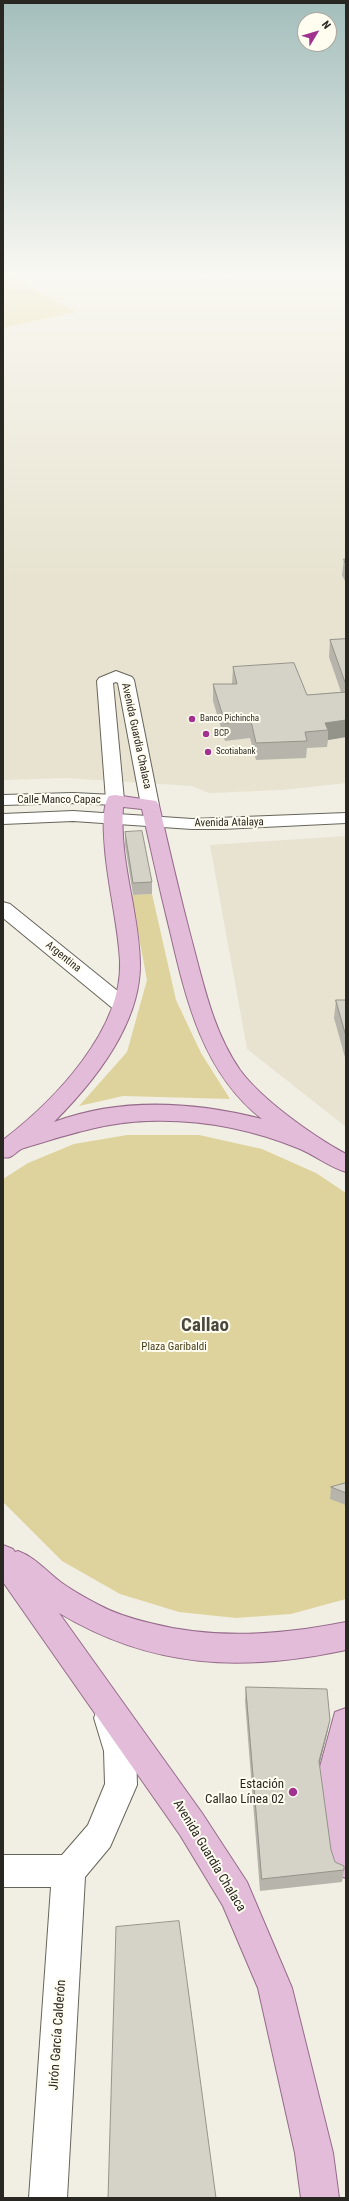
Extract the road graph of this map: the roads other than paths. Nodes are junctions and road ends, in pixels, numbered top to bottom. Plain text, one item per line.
1 (138, 739) junction
2 (111, 740) junction
3 (3, 800) edge
4 (346, 804) edge
5 (113, 809) junction
6 (152, 813) junction
7 (346, 818) edge
8 (3, 819) edge
9 (3, 908) edge
10 (123, 1006) junction
11 (5, 1151) edge
12 (325, 1151) junction
13 (346, 1164) edge
14 (3, 1549) edge
15 (3, 1558) edge
16 (346, 1636) edge
17 (99, 1692) junction
18 (346, 1723) edge
19 (346, 1862) edge
20 (3, 1871) edge
21 (69, 1871) junction
22 (48, 2198) edge
23 (320, 2198) edge

1 - 2 street
1 - 2 street, Avenida Guardia Chalaca
1 - 6 street, Avenida Guardia Chalaca
2 - 5 street, Avenida Guardia Chalaca
3 - 5 street, Calle Manco Capac
4 - 6 street, Avenida Atalaya
5 - 6 street, Avenida Atalaya
5 - 8 street, Calle Manco Capac
5 - 10 main road, Avenida Guardia Chalaca
6 - 7 street, Avenida Atalaya
6 - 12 main road, Avenida Guardia Chalaca
9 - 10 street, Argentina
10 - 11 main road, Avenida Guardia Chalaca
11 - 12 main road
12 - 13 main road
14 - 16 main road
15 - 17 main road, Avenida Guardia Chalaca
17 - 21 street
17 - 23 main road, Avenida Guardia Chalaca
18 - 19 main road
20 - 21 street
21 - 22 street, Jirón García Calderón

